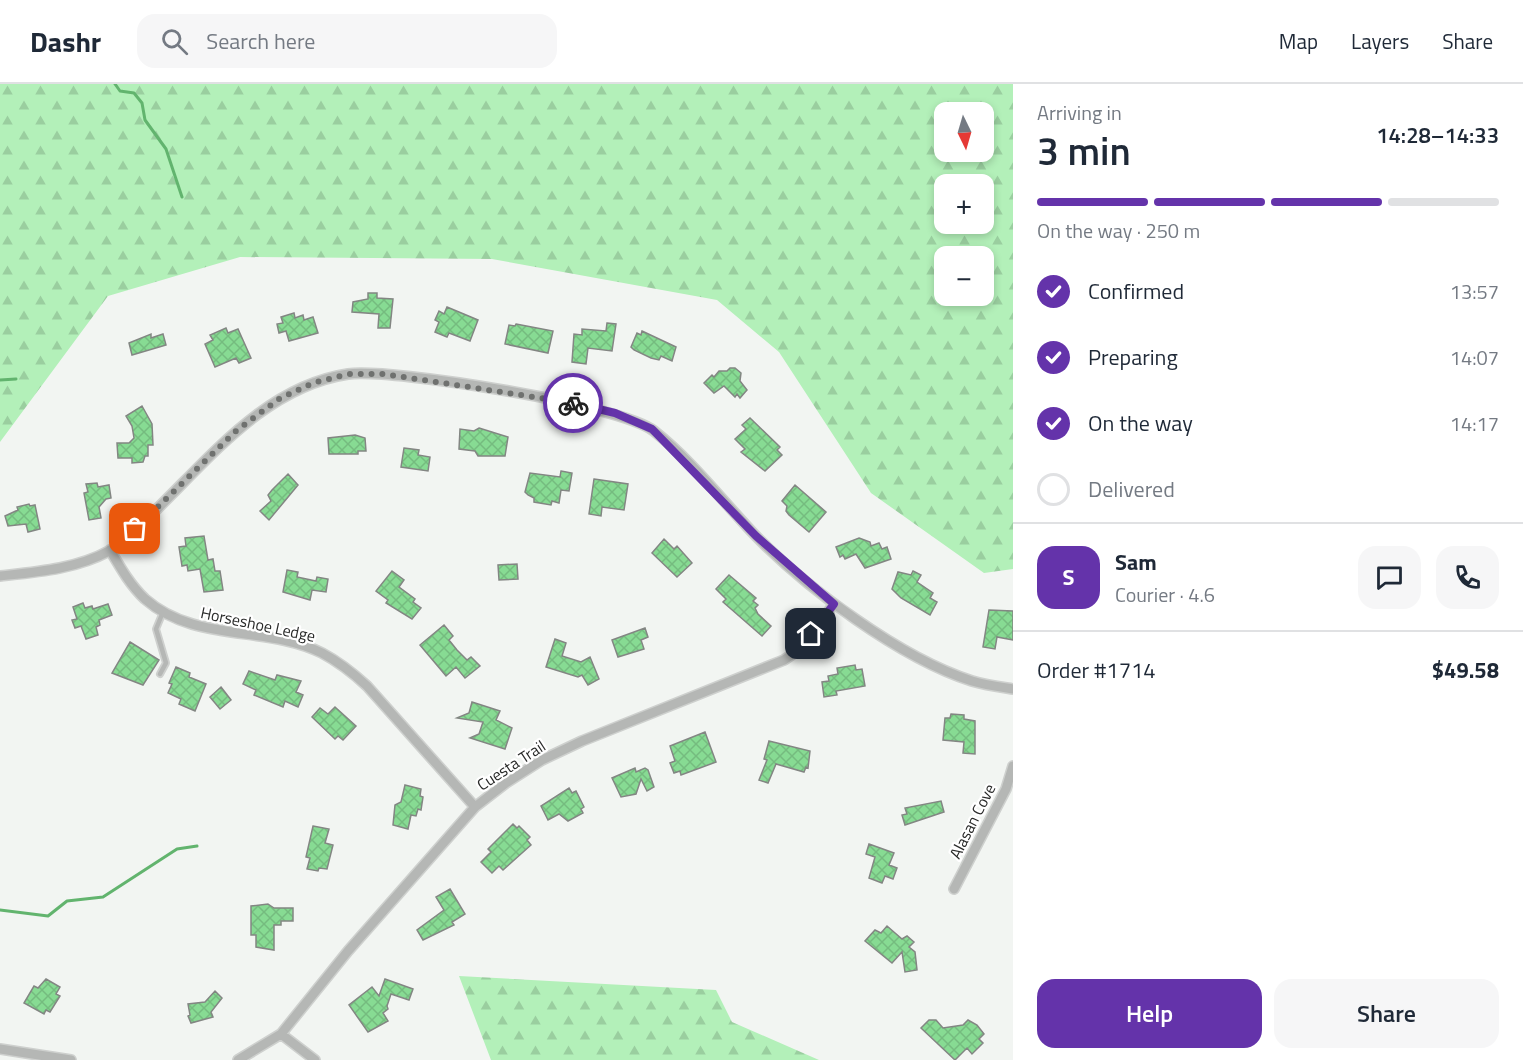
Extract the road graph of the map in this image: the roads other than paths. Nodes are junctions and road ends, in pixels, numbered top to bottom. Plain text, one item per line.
1 (110, 550) junction
2 (0, 576) edge
3 (834, 604) junction
4 (163, 612) junction
5 (160, 674) dead end
6 (1013, 689) edge
7 (1013, 766) edge
8 (475, 807) junction
9 (954, 889) dead end
10 (281, 1034) junction
11 (0, 1049) edge
12 (71, 1060) edge
13 (238, 1060) edge
14 (315, 1060) edge

1 - 2 street
1 - 3 street
1 - 4 street, Horseshoe Ledge
3 - 6 street
3 - 8 street, Cuesta Trail
4 - 5 lane
4 - 8 street, Horseshoe Ledge
7 - 9 street, Alasan Cove
8 - 10 street, Cuesta Trail
10 - 13 street, Cuesta Trail
10 - 14 street
11 - 12 street

